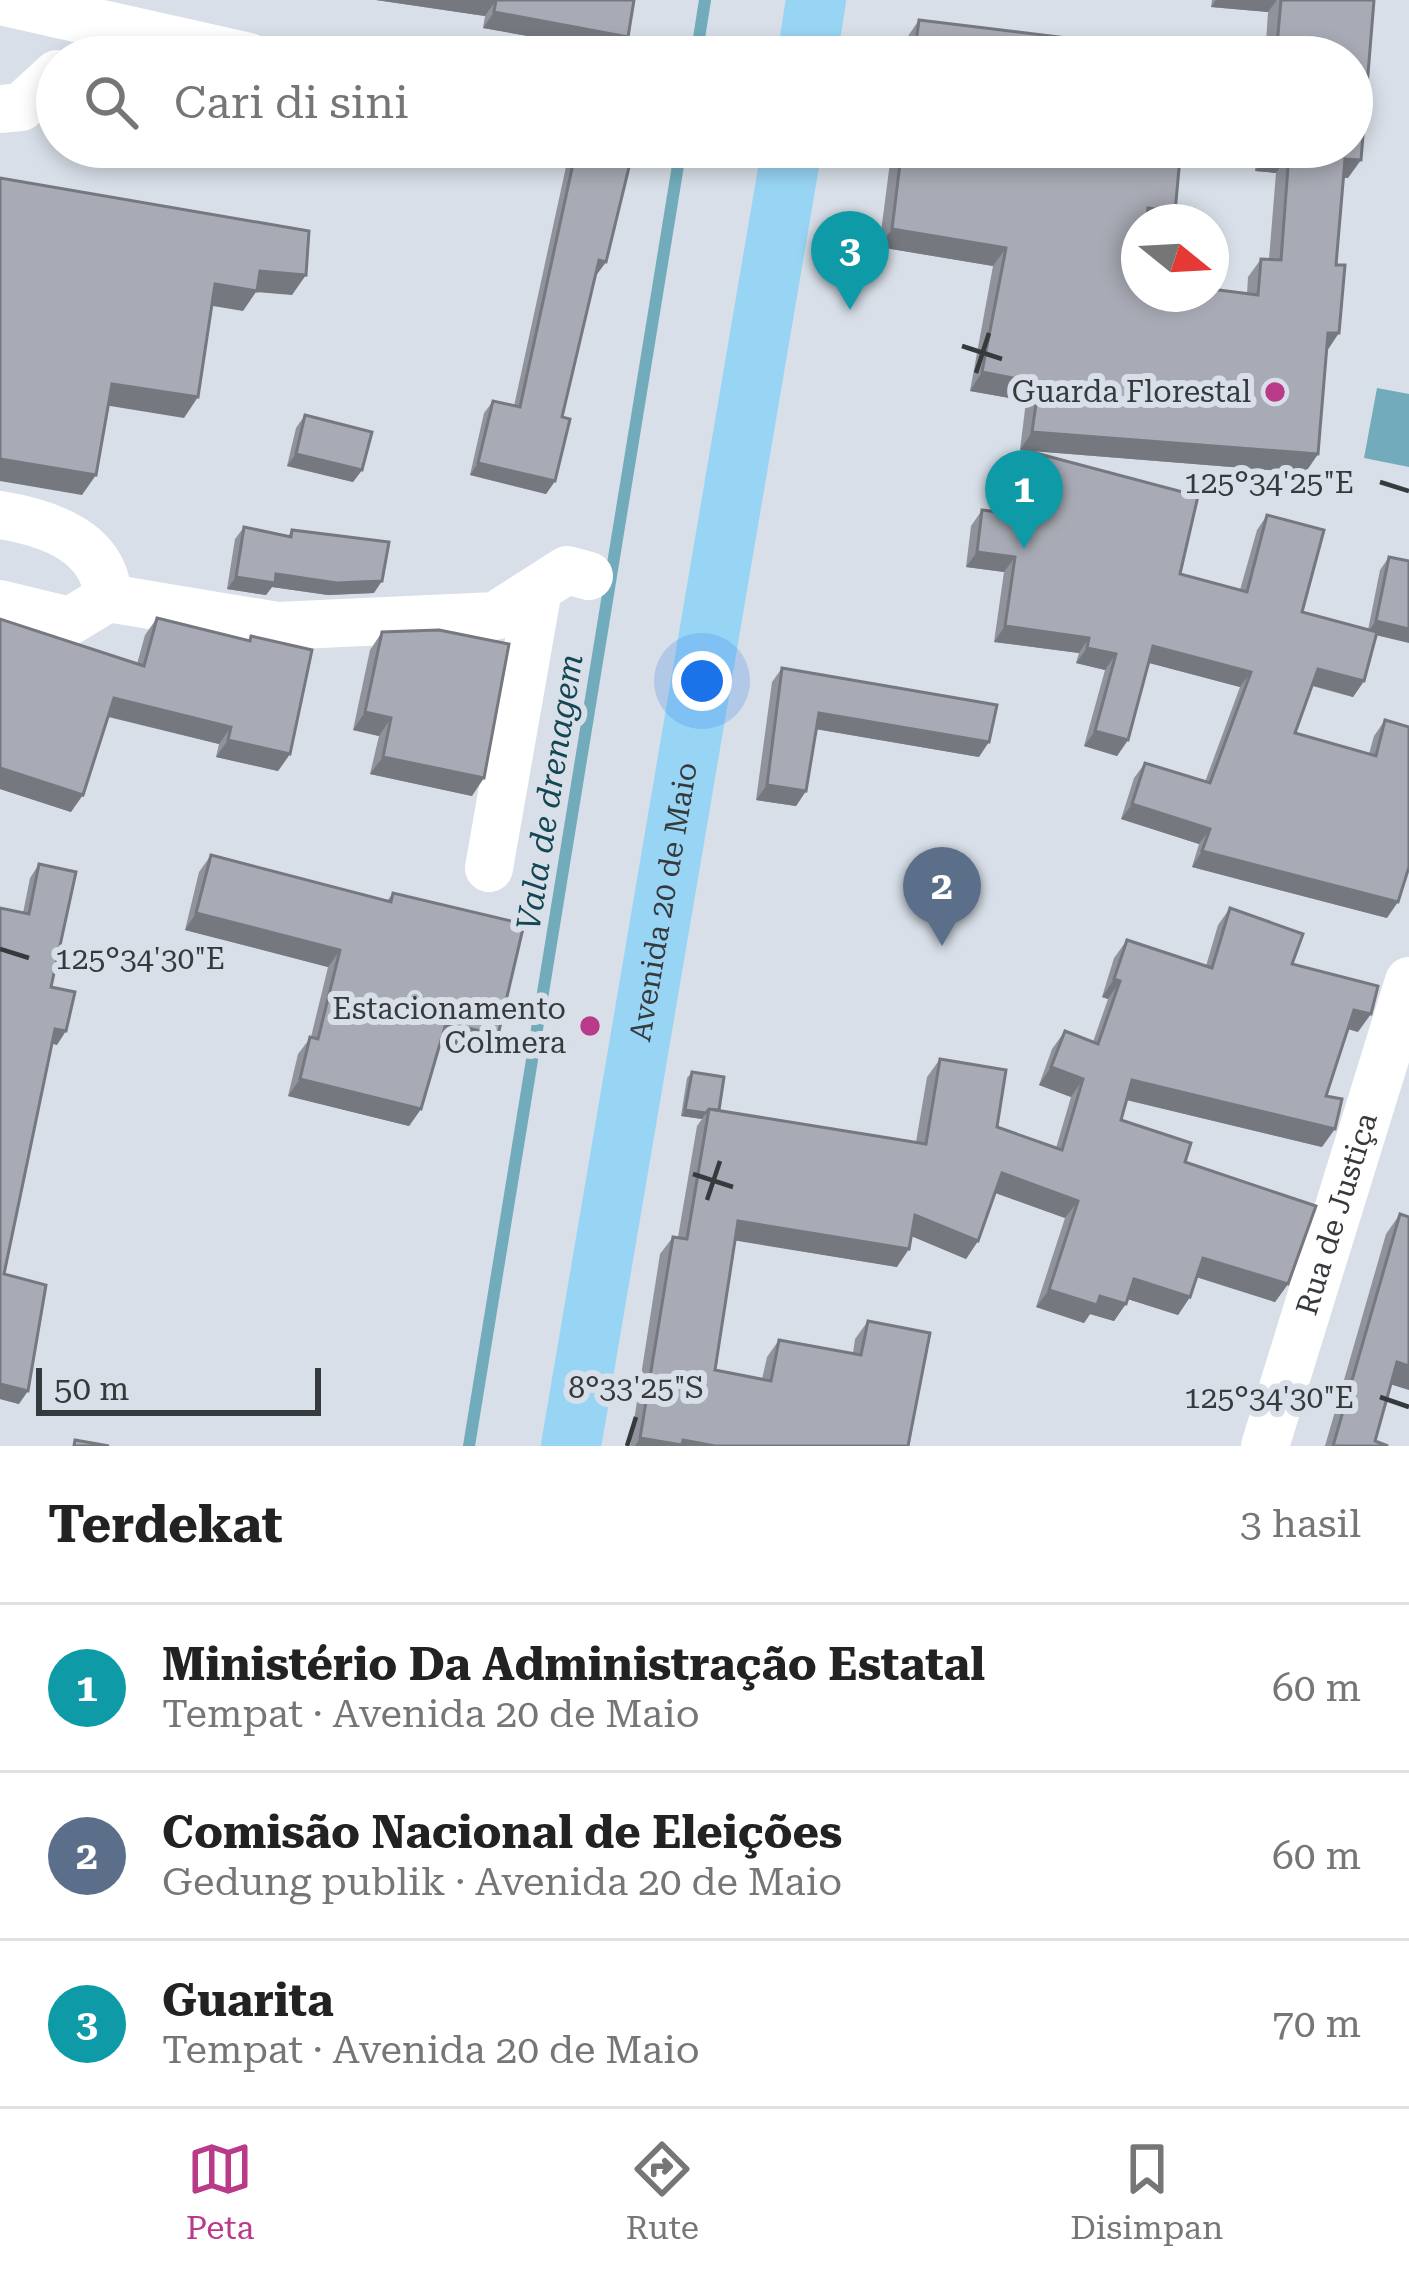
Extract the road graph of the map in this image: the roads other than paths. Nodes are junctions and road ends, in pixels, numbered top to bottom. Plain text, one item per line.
1 (816, 0) edge
2 (0, 1) edge
3 (100, 28) edge
4 (141, 36) edge
5 (810, 36) edge
6 (36, 93) edge
7 (0, 109) edge
8 (788, 168) edge
9 (0, 515) edge
10 (590, 576) dead end
11 (538, 589) junction
12 (108, 598) junction
13 (0, 604) edge
14 (489, 868) dead end
15 (1409, 981) edge
16 (571, 1446) edge
17 (1265, 1446) edge

1 - 5 main road
2 - 3 street
3 - 4 street
6 - 7 street
8 - 16 main road, Avenida 20 de Maio
9 - 12 street
10 - 11 street
11 - 12 street
11 - 14 street
12 - 13 street
15 - 17 street, Rua de Justiça

